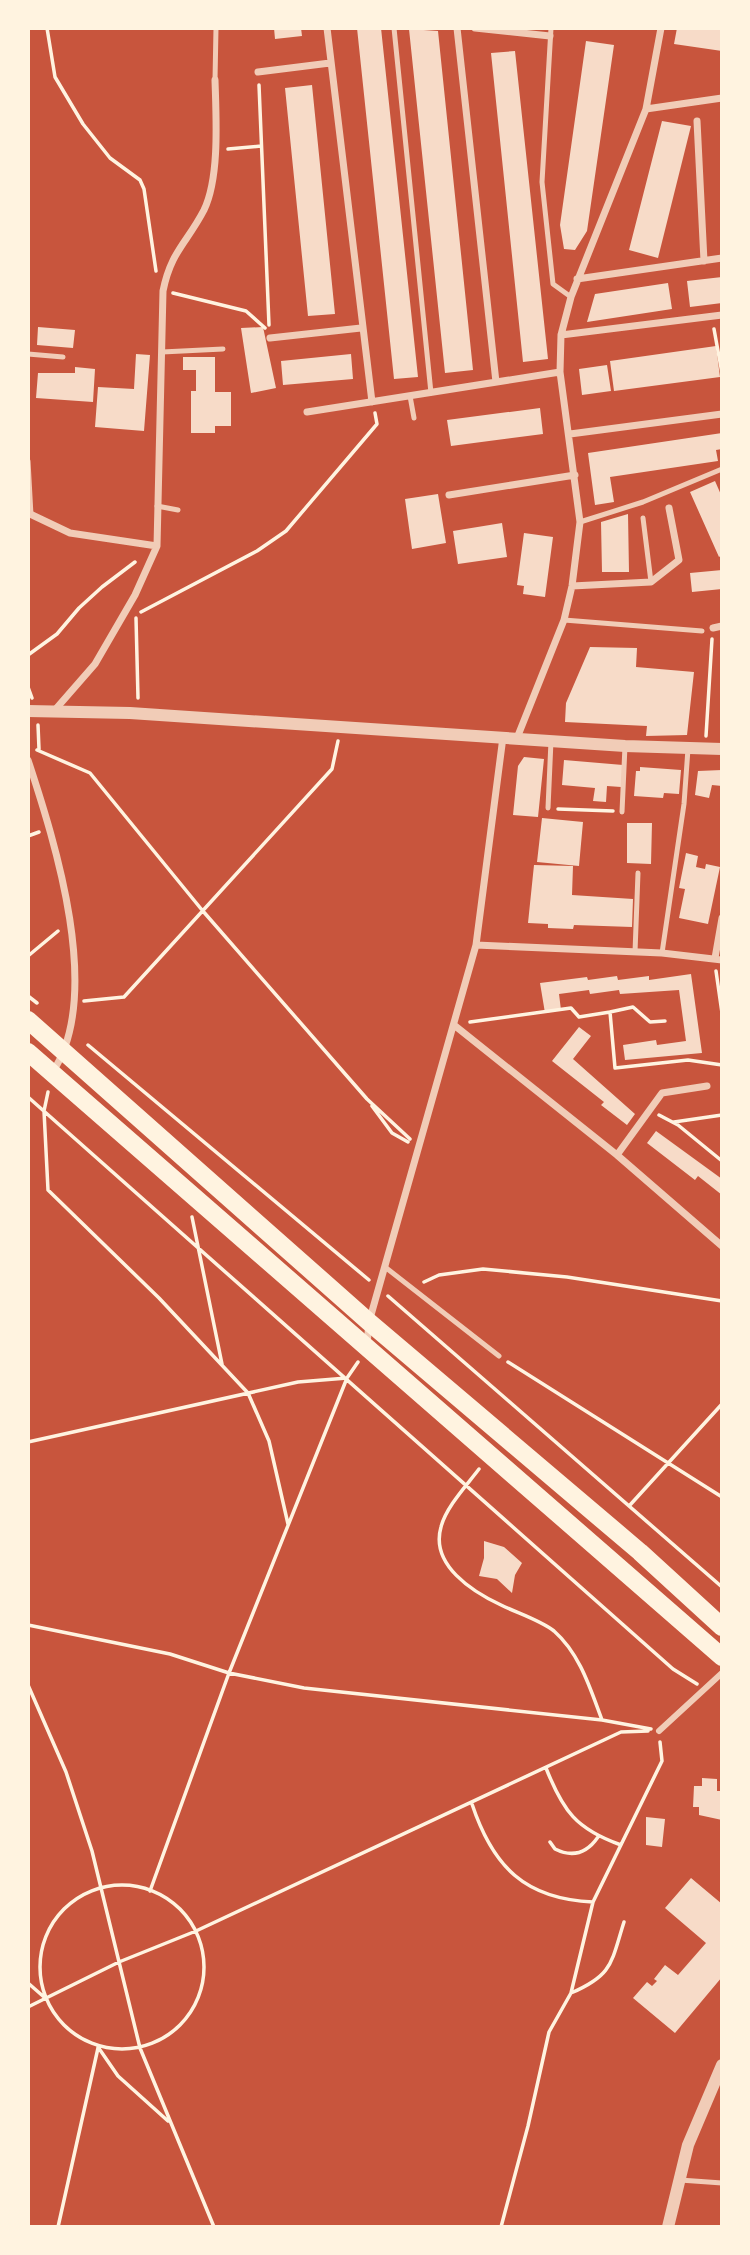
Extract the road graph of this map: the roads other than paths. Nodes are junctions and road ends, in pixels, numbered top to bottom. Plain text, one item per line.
1 (216, 28) edge
2 (327, 28) edge
3 (394, 28) edge
4 (457, 28) edge
5 (475, 28) edge
6 (661, 28) edge
7 (550, 32) edge
8 (330, 63) junction
9 (258, 72) road end
10 (215, 80) joint
11 (722, 98) edge
12 (646, 109) junction
13 (697, 121) dead end
14 (722, 258) edge
15 (704, 261) junction
16 (577, 279) junction
17 (571, 296) junction
18 (722, 315) edge
19 (361, 328) junction
20 (270, 334) road end
21 (561, 335) junction
22 (223, 349) dead end
23 (162, 352) junction
24 (28, 355) edge
25 (63, 357) dead end
26 (560, 372) junction
27 (496, 382) junction
28 (430, 393) junction
29 (410, 396) junction
30 (372, 402) junction
31 (307, 412) dead end
32 (722, 414) edge
33 (414, 418) dead end
34 (570, 434) junction
35 (28, 461) edge
36 (722, 469) edge
37 (575, 475) junction
38 (449, 495) dead end
39 (158, 506) junction
40 (669, 508) dead end
41 (178, 510) dead end
42 (29, 514) edge
43 (643, 518) dead end
44 (580, 522) junction
45 (157, 546) junction
46 (651, 582) junction
47 (572, 586) junction
48 (564, 620) junction
49 (722, 626) edge
50 (713, 628) road end
51 (702, 631) dead end
52 (33, 711) edge
53 (54, 711) junction
54 (510, 737) junction
55 (551, 740) junction
56 (625, 746) junction
57 (688, 749) junction
58 (722, 749) edge
59 (28, 760) edge
60 (548, 808) road end
61 (622, 812) road end
62 (638, 873) dead end
63 (722, 918) edge
64 (476, 945) junction
65 (635, 952) junction
66 (662, 953) junction
67 (718, 959) edge
68 (28, 1020) edge
69 (454, 1025) junction
70 (28, 1052) edge
71 (65, 1052) junction
72 (52, 1073) junction
73 (707, 1086) dead end
74 (617, 1156) junction
75 (722, 1246) edge
76 (385, 1267) junction
77 (369, 1322) junction
78 (366, 1349) junction
79 (499, 1356) road end
80 (722, 1627) edge
81 (722, 1657) edge
82 (722, 1673) edge
83 (659, 1731) road end
84 (722, 2065) edge
85 (677, 2179) junction
86 (722, 2183) edge
87 (668, 2227) edge

1 - 10 lane
2 - 8 street
3 - 28 lane
4 - 27 street
5 - 7 street
6 - 12 street
7 - 17 lane
8 - 9 street
8 - 19 street
10 - 23 street
11 - 12 street
12 - 16 street
13 - 15 street
14 - 15 street
15 - 16 street
16 - 17 street
17 - 21 street
18 - 21 street
19 - 20 street
19 - 30 street
21 - 26 street
22 - 23 lane
23 - 39 street
24 - 25 lane
26 - 27 street
26 - 34 street
27 - 28 street
28 - 29 street
29 - 30 street
29 - 33 lane
30 - 31 street
32 - 34 street
34 - 37 street
35 - 42 lane
36 - 44 lane
37 - 38 street
37 - 44 street
39 - 41 lane
39 - 45 street
40 - 46 street
42 - 45 street
43 - 46 lane
44 - 47 street
45 - 53 street
46 - 47 street
47 - 48 street
48 - 51 lane
48 - 54 street
49 - 50 street
52 - 53 street
53 - 54 street
54 - 55 street
54 - 64 street
55 - 56 street
55 - 60 lane
56 - 57 street
56 - 61 lane
57 - 58 street
57 - 66 lane
59 - 71 street
62 - 65 lane
63 - 67 street
64 - 65 street
64 - 69 street
65 - 66 street
66 - 67 street
68 - 71 highway
69 - 74 street
69 - 76 street
70 - 72 highway
71 - 72 street
71 - 77 highway
72 - 78 highway
73 - 74 street
74 - 75 street
76 - 77 street
76 - 79 lane
77 - 78 street
77 - 80 highway
78 - 81 highway
82 - 83 street
84 - 85 street
85 - 86 lane
85 - 87 street

